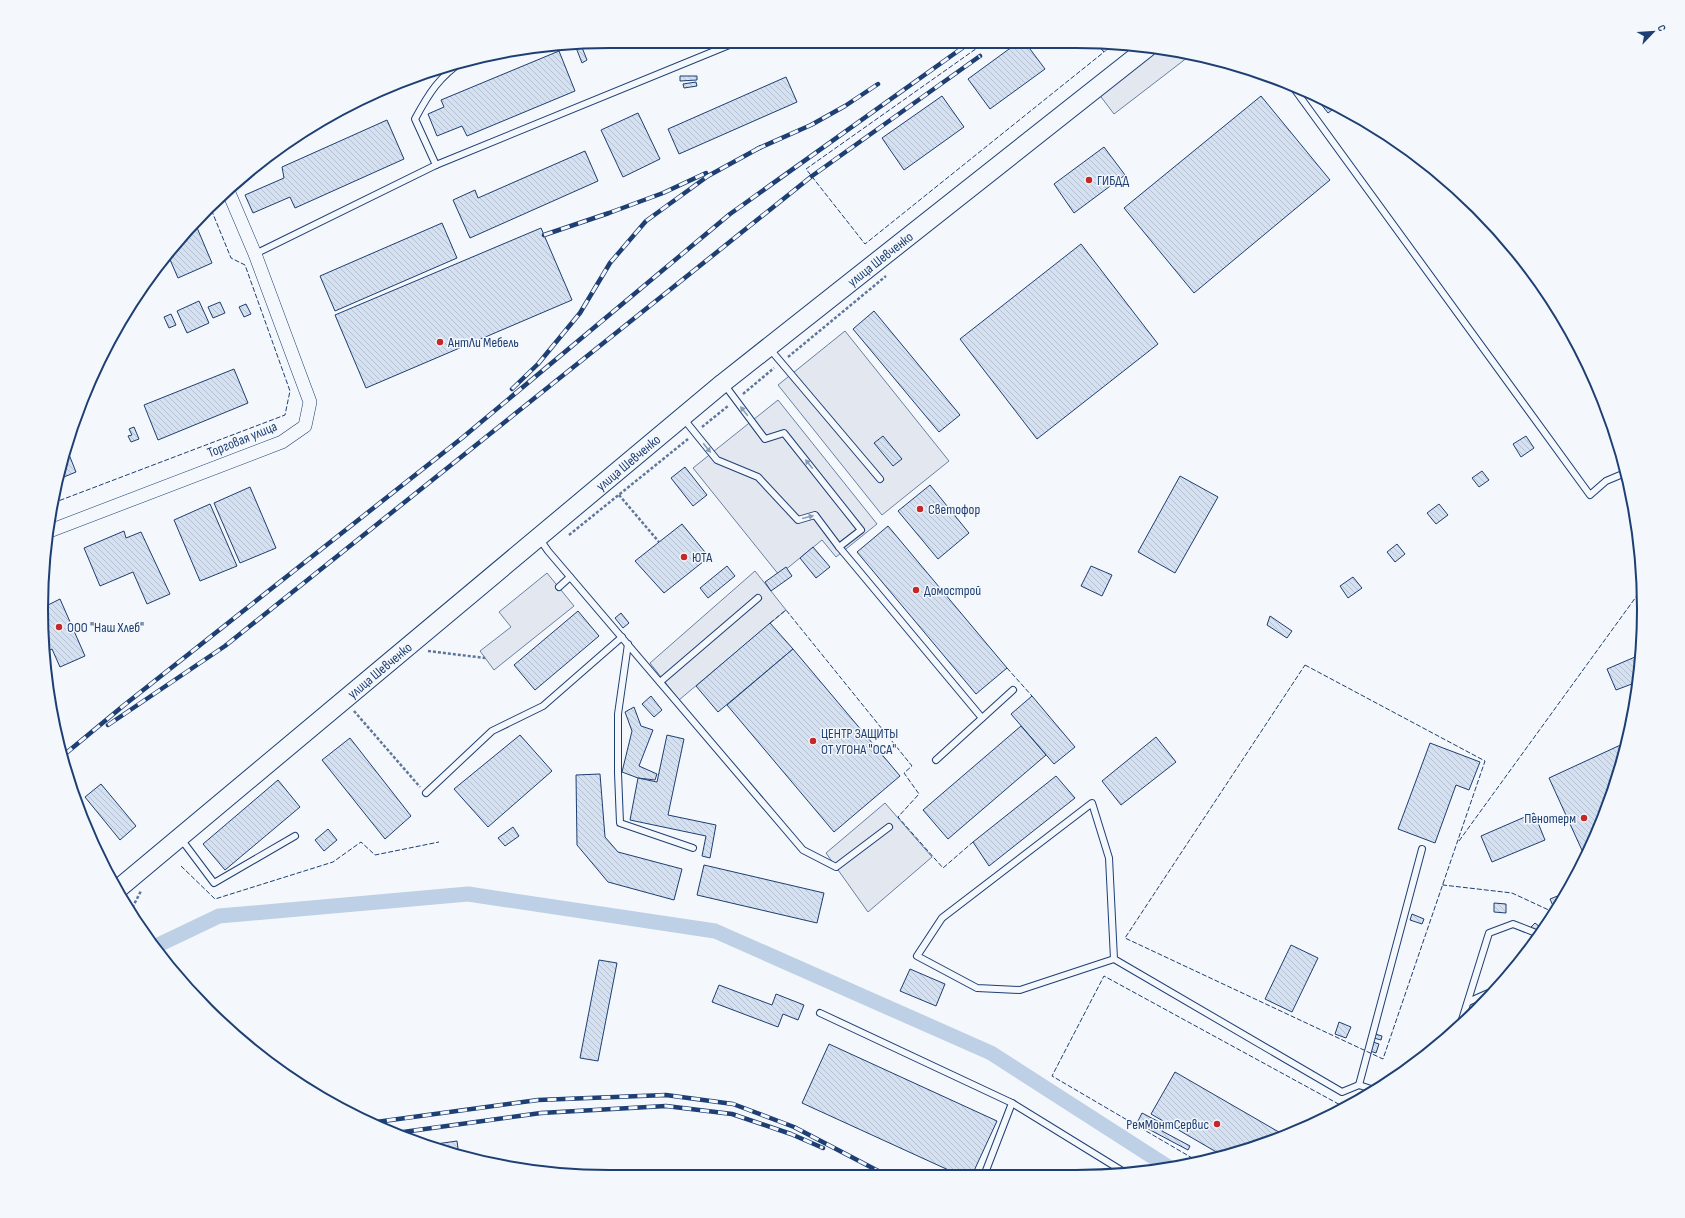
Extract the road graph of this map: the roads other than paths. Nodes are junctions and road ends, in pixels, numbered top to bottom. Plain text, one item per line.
1 (722, 48) edge
2 (1142, 52) edge
3 (447, 72) edge
4 (1298, 94) edge
5 (436, 165) junction
6 (230, 195) edge
7 (255, 254) junction
8 (768, 347) junction
9 (723, 383) junction
10 (683, 418) junction
11 (1620, 475) edge
12 (880, 479) dead end
13 (54, 529) edge
14 (543, 544) junction
15 (839, 547) junction
16 (570, 577) junction
17 (558, 588) dead end
18 (758, 598) dead end
19 (622, 637) junction
20 (628, 644) junction
21 (660, 682) junction
22 (1013, 690) dead end
23 (982, 718) junction
24 (936, 760) dead end
25 (426, 793) road end
26 (889, 827) dead end
27 (295, 836) dead end
28 (180, 838) junction
29 (693, 848) dead end
30 (1422, 849) dead end
31 (121, 886) edge
32 (1534, 932) edge
33 (1114, 960) junction
34 (1483, 996) edge
35 (1468, 1002) junction
36 (820, 1013) dead end
37 (1464, 1014) edge
38 (1359, 1085) junction
39 (1367, 1088) edge
40 (1012, 1103) junction
41 (1118, 1168) edge
42 (986, 1170) edge

1 - 5 lane
2 - 8 street, улица Шевченко
3 - 5 lane
4 - 11 lane
5 - 7 lane
6 - 7 street, Торговая улица
7 - 13 street, Торговая улица
8 - 9 street, улица Шевченко
8 - 12 lane
9 - 10 street, улица Шевченко
15 -> 9 lane
10 - 14 street, улица Шевченко
10 -> 15 lane
14 - 16 lane
14 - 28 street, улица Шевченко
15 - 23 lane
16 - 17 lane
16 - 19 lane
18 - 21 lane
19 - 20 lane
19 - 25 lane
20 - 21 lane
20 - 29 lane
21 - 26 lane
22 - 23 lane
23 - 24 lane
27 - 28 lane
28 - 31 street, улица Шевченко
30 - 38 lane
32 - 35 lane
33 - 33 lane
33 - 38 lane
34 - 35 lane
35 - 37 lane
36 - 40 lane
38 - 39 lane
40 - 41 lane
40 - 42 lane

